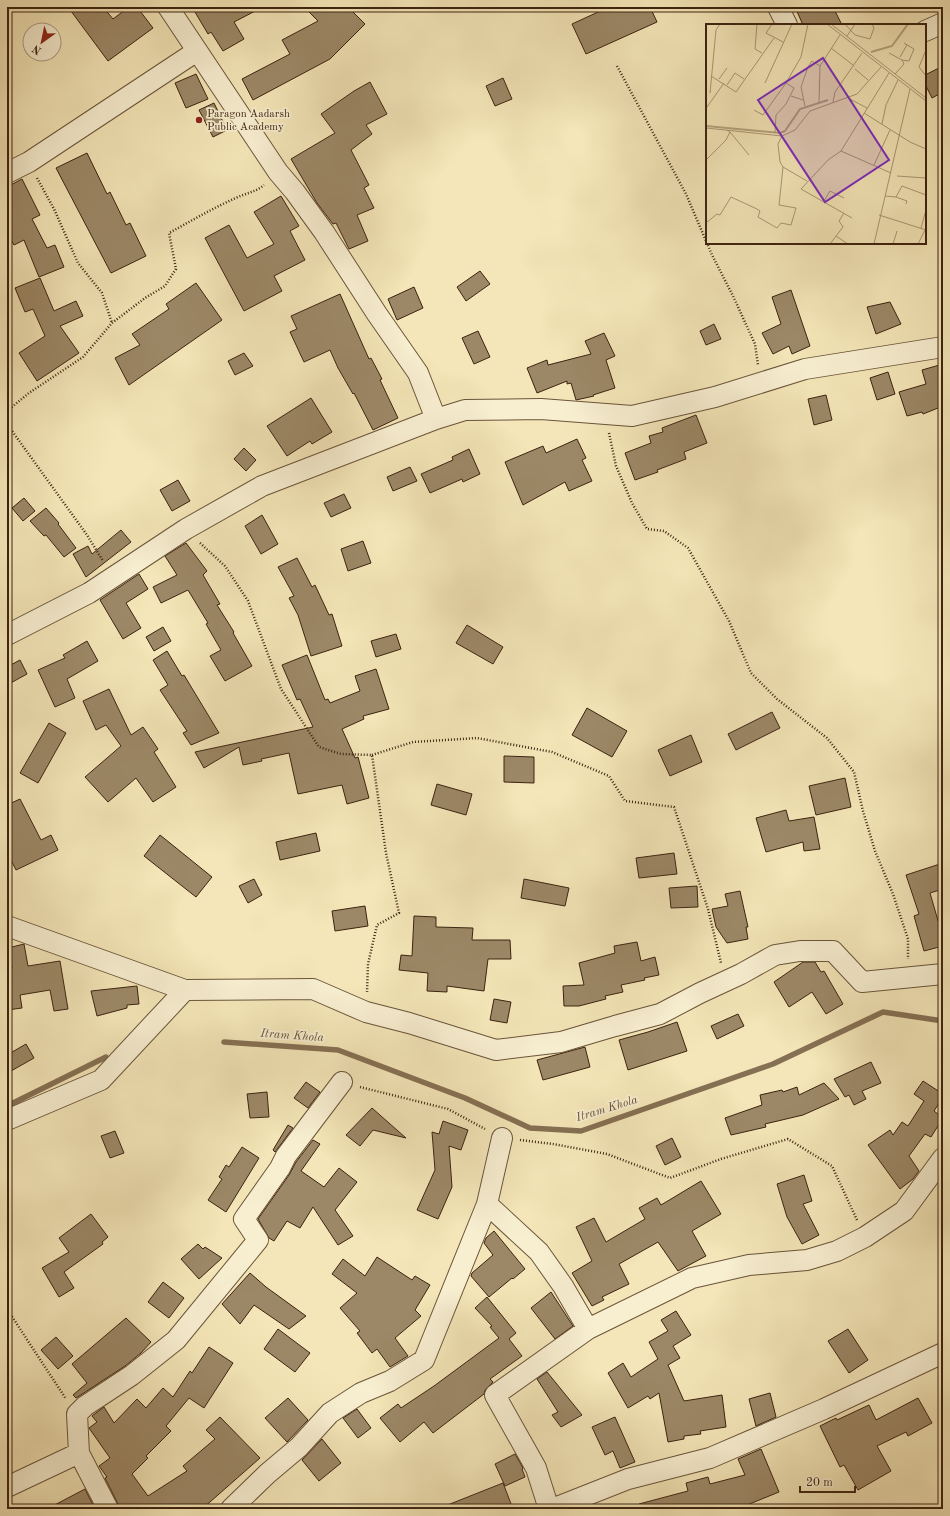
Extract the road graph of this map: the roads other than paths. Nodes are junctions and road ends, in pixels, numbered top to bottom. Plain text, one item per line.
1 (168, 7) edge
2 (778, 7) edge
3 (943, 23) edge
4 (786, 24) edge
5 (926, 31) edge
6 (196, 51) junction
7 (7, 173) edge
8 (943, 347) edge
9 (436, 419) junction
10 (7, 635) edge
11 (7, 926) edge
12 (943, 974) edge
13 (186, 990) junction
14 (342, 1082) road end
15 (7, 1120) edge
16 (502, 1138) road end
17 (943, 1158) edge
18 (486, 1204) junction
19 (588, 1329) junction
20 (943, 1353) edge
21 (79, 1453) junction
22 (7, 1487) edge
23 (108, 1509) edge
24 (231, 1509) edge
25 (550, 1509) edge

1 - 6 street
2 - 4 street
3 - 5 street
6 - 7 street
6 - 9 street
8 - 9 street
9 - 10 street
11 - 13 street
12 - 13 street
13 - 15 street
14 - 21 street
16 - 18 street
17 - 19 street
18 - 19 street
18 - 24 street
19 - 25 street
20 - 25 street
21 - 22 street
21 - 23 street

